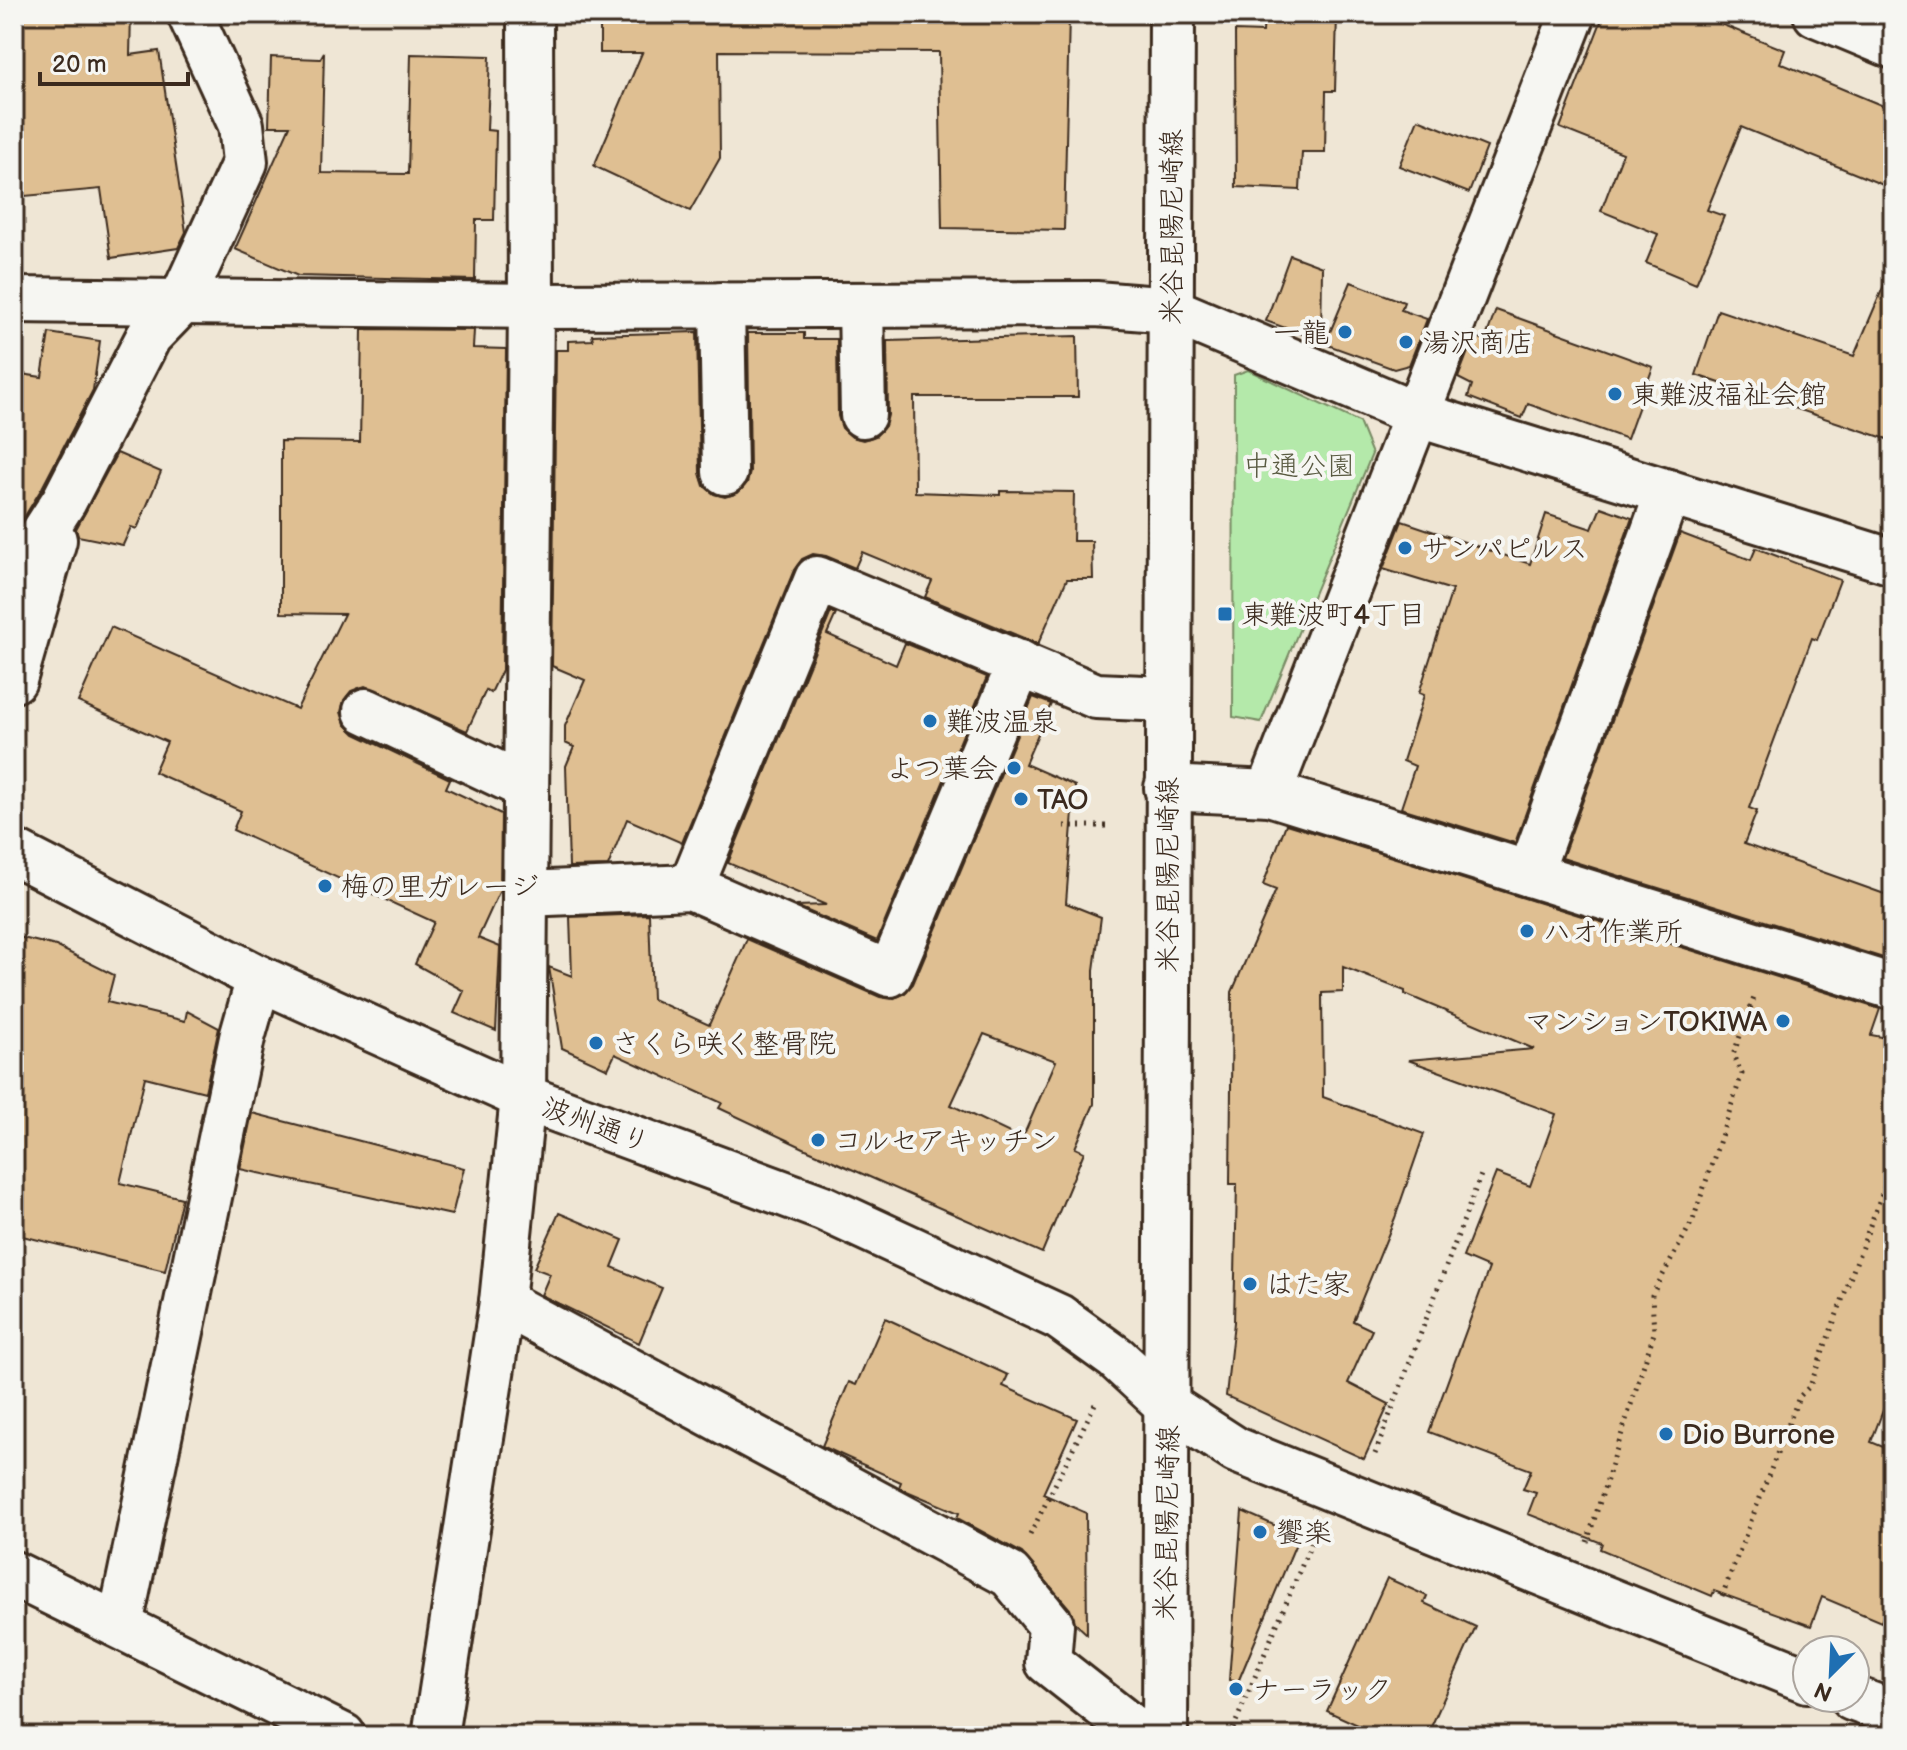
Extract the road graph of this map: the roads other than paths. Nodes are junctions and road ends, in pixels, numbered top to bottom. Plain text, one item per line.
1 (190, 14) edge
2 (530, 14) edge
3 (1172, 14) edge
4 (1573, 14) edge
5 (1816, 14) edge
6 (1893, 46) edge
7 (14, 300) edge
8 (180, 304) junction
9 (722, 305) junction
10 (861, 305) junction
11 (531, 306) junction
12 (1171, 310) junction
13 (1416, 414) junction
14 (863, 415) dead end
15 (725, 472) dead end
16 (1668, 492) junction
17 (64, 501) junction
18 (1893, 562) edge
19 (14, 579) edge
20 (1020, 663) junction
21 (14, 680) edge
22 (1168, 699) junction
23 (366, 711) dead end
24 (526, 787) junction
25 (1167, 788) junction
26 (1269, 793) junction
27 (14, 852) edge
28 (1530, 874) junction
29 (691, 887) junction
30 (525, 894) junction
31 (259, 978) junction
32 (1893, 987) edge
33 (523, 1097) junction
34 (502, 1302) junction
35 (1168, 1406) junction
36 (14, 1574) edge
37 (120, 1625) junction
38 (1791, 1674) edge
39 (335, 1734) edge
40 (435, 1736) edge
41 (1142, 1736) edge
42 (1165, 1736) edge

1 - 8 street
2 - 11 street
3 - 12 street, 米谷昆陽尼崎線
4 - 13 street
5 - 6 street
7 - 8 street
8 - 11 street
8 - 17 street
9 - 10 street
9 - 11 street
9 - 15 street
10 - 12 street
10 - 14 street
11 - 24 street
12 - 13 street
12 - 22 street, 米谷昆陽尼崎線
13 - 16 street
13 - 26 street
16 - 18 street
16 - 28 street
17 - 19 street
17 - 21 street
20 - 22 street
20 - 29 street
20 - 29 street
22 - 25 street, 米谷昆陽尼崎線
23 - 24 street
24 - 30 street
25 - 26 street
25 - 35 street, 米谷昆陽尼崎線
26 - 28 street
27 - 31 street, 波州通り
28 - 32 street
29 - 30 street
30 - 33 street
31 - 33 street, 波州通り
31 - 37 street
33 - 34 street
33 - 35 street, 波州通り
34 - 40 street
34 - 41 street
35 - 38 street, 波州通り
35 - 42 street, 米谷昆陽尼崎線
36 - 37 street
37 - 39 street

